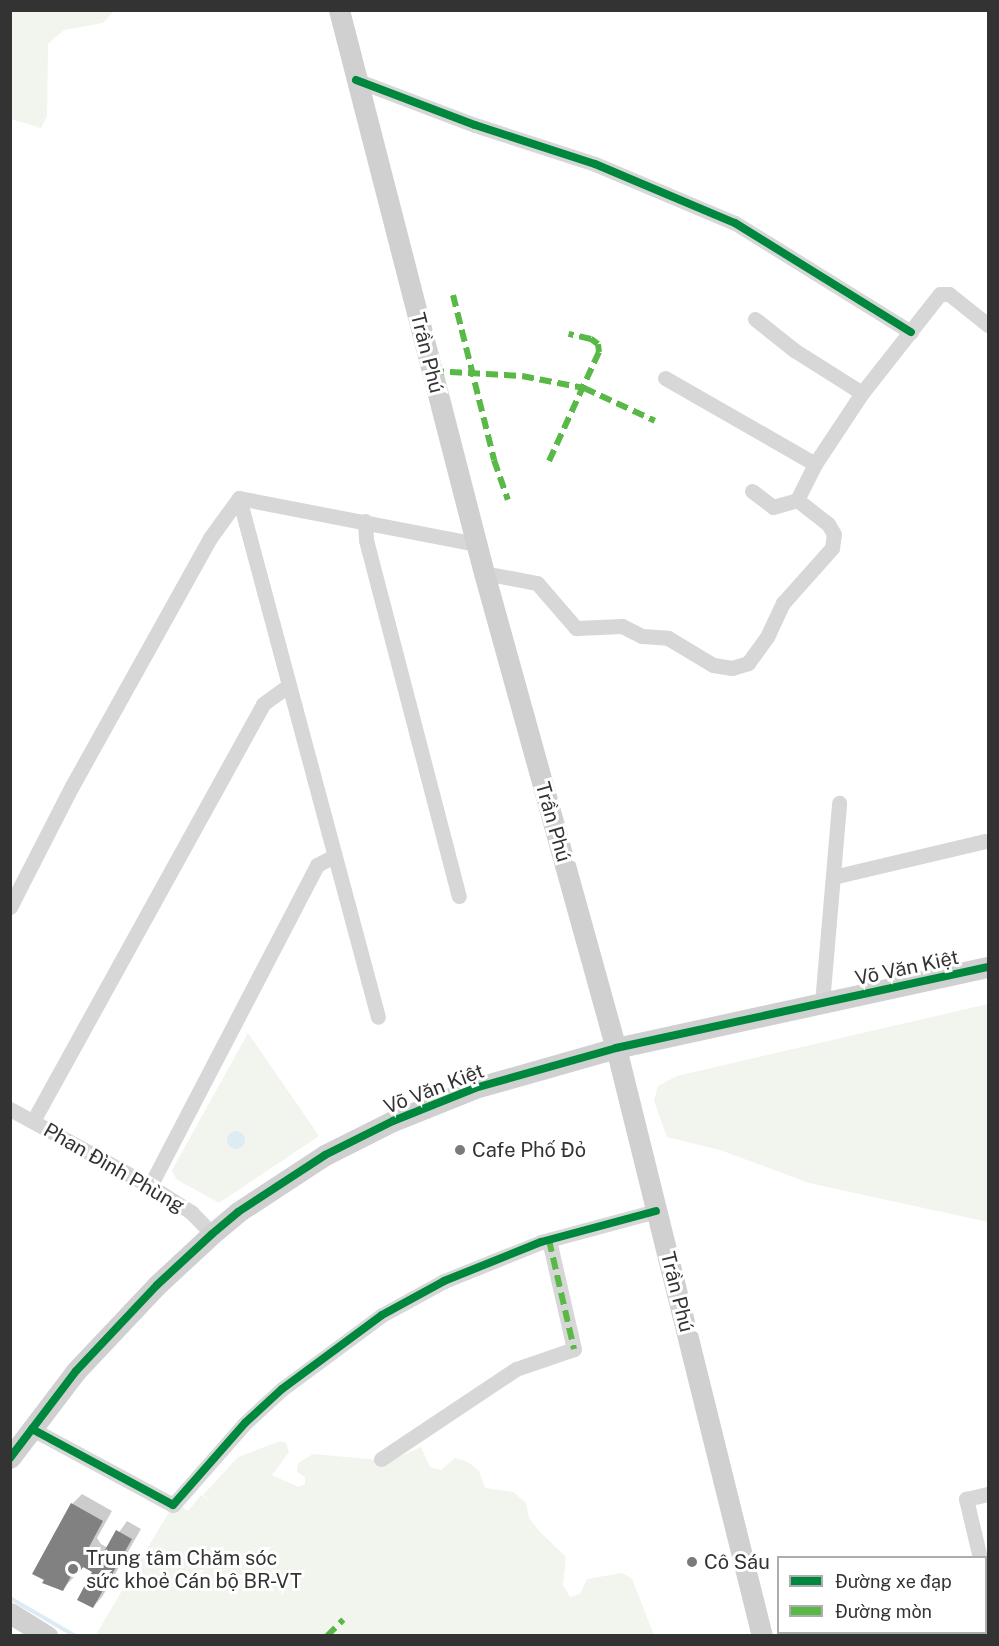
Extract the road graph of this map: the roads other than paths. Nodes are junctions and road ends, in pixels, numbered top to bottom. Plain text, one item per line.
1 (339, 10) edge
2 (356, 80) junction
3 (755, 319) dead end
4 (988, 325) edge
5 (911, 332) junction
6 (665, 378) dead end
7 (862, 393) junction
8 (815, 464) junction
9 (752, 491) dead end
10 (239, 498) junction
11 (798, 500) junction
12 (365, 521) junction
13 (476, 544) junction
14 (484, 573) junction
15 (288, 686) junction
16 (839, 803) dead end
17 (986, 842) dead end
18 (334, 856) junction
19 (833, 877) junction
20 (459, 896) dead end
21 (10, 907) edge
22 (988, 967) edge
23 (822, 1003) junction
24 (378, 1017) dead end
25 (616, 1048) junction
26 (10, 1109) edge
27 (33, 1121) junction
28 (150, 1186) junction
29 (656, 1211) junction
30 (212, 1234) junction
31 (549, 1240) junction
32 (32, 1428) junction
33 (10, 1458) edge
34 (381, 1460) dead end
35 (988, 1494) edge
36 (980, 1556) edge
37 (10, 1613) edge
38 (47, 1635) edge
39 (762, 1635) edge

1 - 2 main road, Trần Phú
2 - 5 street
2 - 13 main road, Trần Phú
3 - 7 street
4 - 5 street
5 - 7 street
6 - 8 street
7 - 8 street
8 - 11 street
9 - 11 street
10 - 12 street
10 - 15 street
10 - 21 street
11 - 14 street
12 - 13 street
12 - 20 street
13 - 14 main road, Trần Phú
14 - 25 main road, Trần Phú
15 - 18 street
15 - 27 street
16 - 19 street
17 - 19 street
18 - 24 street
18 - 28 street
19 - 23 street
22 - 23 main road, Võ Văn Kiệt
23 - 25 main road, Võ Văn Kiệt
25 - 29 main road, Trần Phú
25 - 30 main road, Võ Văn Kiệt
26 - 27 street, Phan Đình Phùng
27 - 28 street, Phan Đình Phùng
28 - 30 street, Phan Đình Phùng
29 - 31 street
29 - 39 main road, Trần Phú
30 - 32 main road, Võ Văn Kiệt
31 - 32 street
31 - 34 street
32 - 33 main road, Võ Văn Kiệt
35 - 36 street
37 - 38 main road

